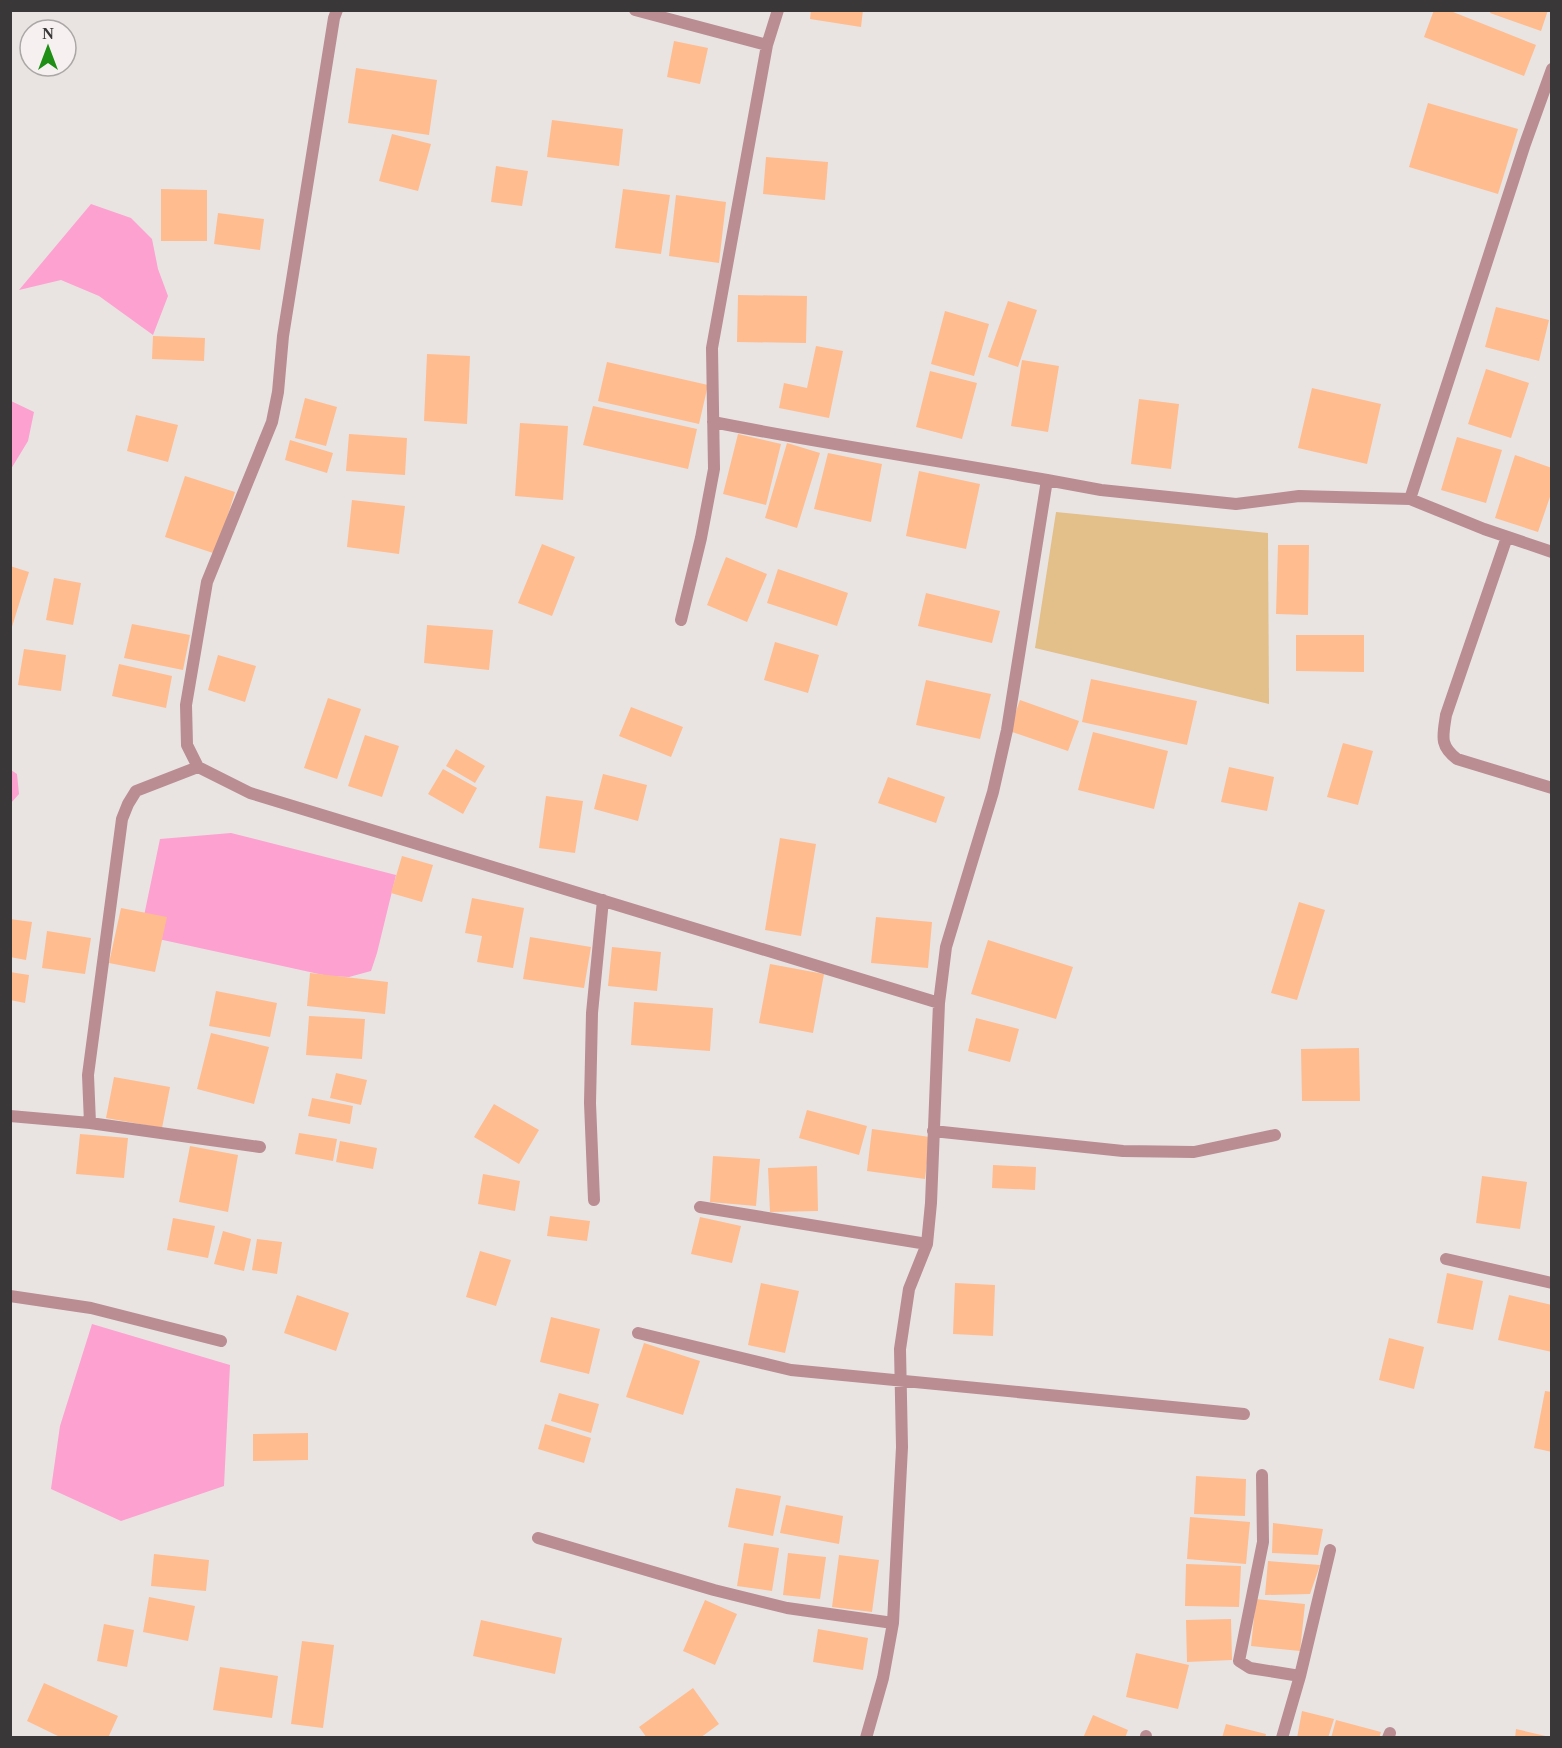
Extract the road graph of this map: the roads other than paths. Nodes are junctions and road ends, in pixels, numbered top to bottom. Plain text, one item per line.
1 (337, 10) edge
2 (635, 10) edge
3 (778, 10) edge
4 (767, 45) junction
5 (1551, 69) edge
6 (713, 422) junction
7 (1047, 480) junction
8 (1410, 499) junction
9 (1507, 537) junction
10 (1551, 552) edge
11 (681, 620) dead end
12 (198, 767) junction
13 (1551, 788) edge
14 (603, 900) junction
15 (939, 1003) junction
16 (10, 1116) edge
17 (90, 1123) junction
18 (933, 1131) junction
19 (1275, 1135) dead end
20 (260, 1147) dead end
21 (594, 1200) dead end
22 (700, 1207) dead end
23 (927, 1244) junction
24 (1446, 1259) dead end
25 (1551, 1283) edge
26 (10, 1296) edge
27 (638, 1333) dead end
28 (221, 1341) dead end
29 (901, 1382) junction
30 (1244, 1414) dead end
31 (1262, 1475) dead end
32 (537, 1538) dead end
33 (1330, 1550) dead end
34 (893, 1623) junction
35 (1300, 1676) junction
36 (866, 1737) edge
37 (1282, 1737) edge

1 - 12 street
2 - 4 street
3 - 4 street
4 - 6 street
5 - 8 street
6 - 7 street
6 - 11 street
7 - 8 street
7 - 15 street
8 - 9 street
9 - 10 street
9 - 13 street
12 - 14 street
12 - 17 street
14 - 15 street
14 - 21 street
15 - 18 street
16 - 17 street
17 - 20 street
18 - 19 street
18 - 23 street
22 - 23 street
23 - 29 street
24 - 25 street
26 - 28 street
27 - 29 street
29 - 30 street
29 - 34 street
31 - 35 street
32 - 34 street
33 - 35 street
34 - 36 street
35 - 37 street

